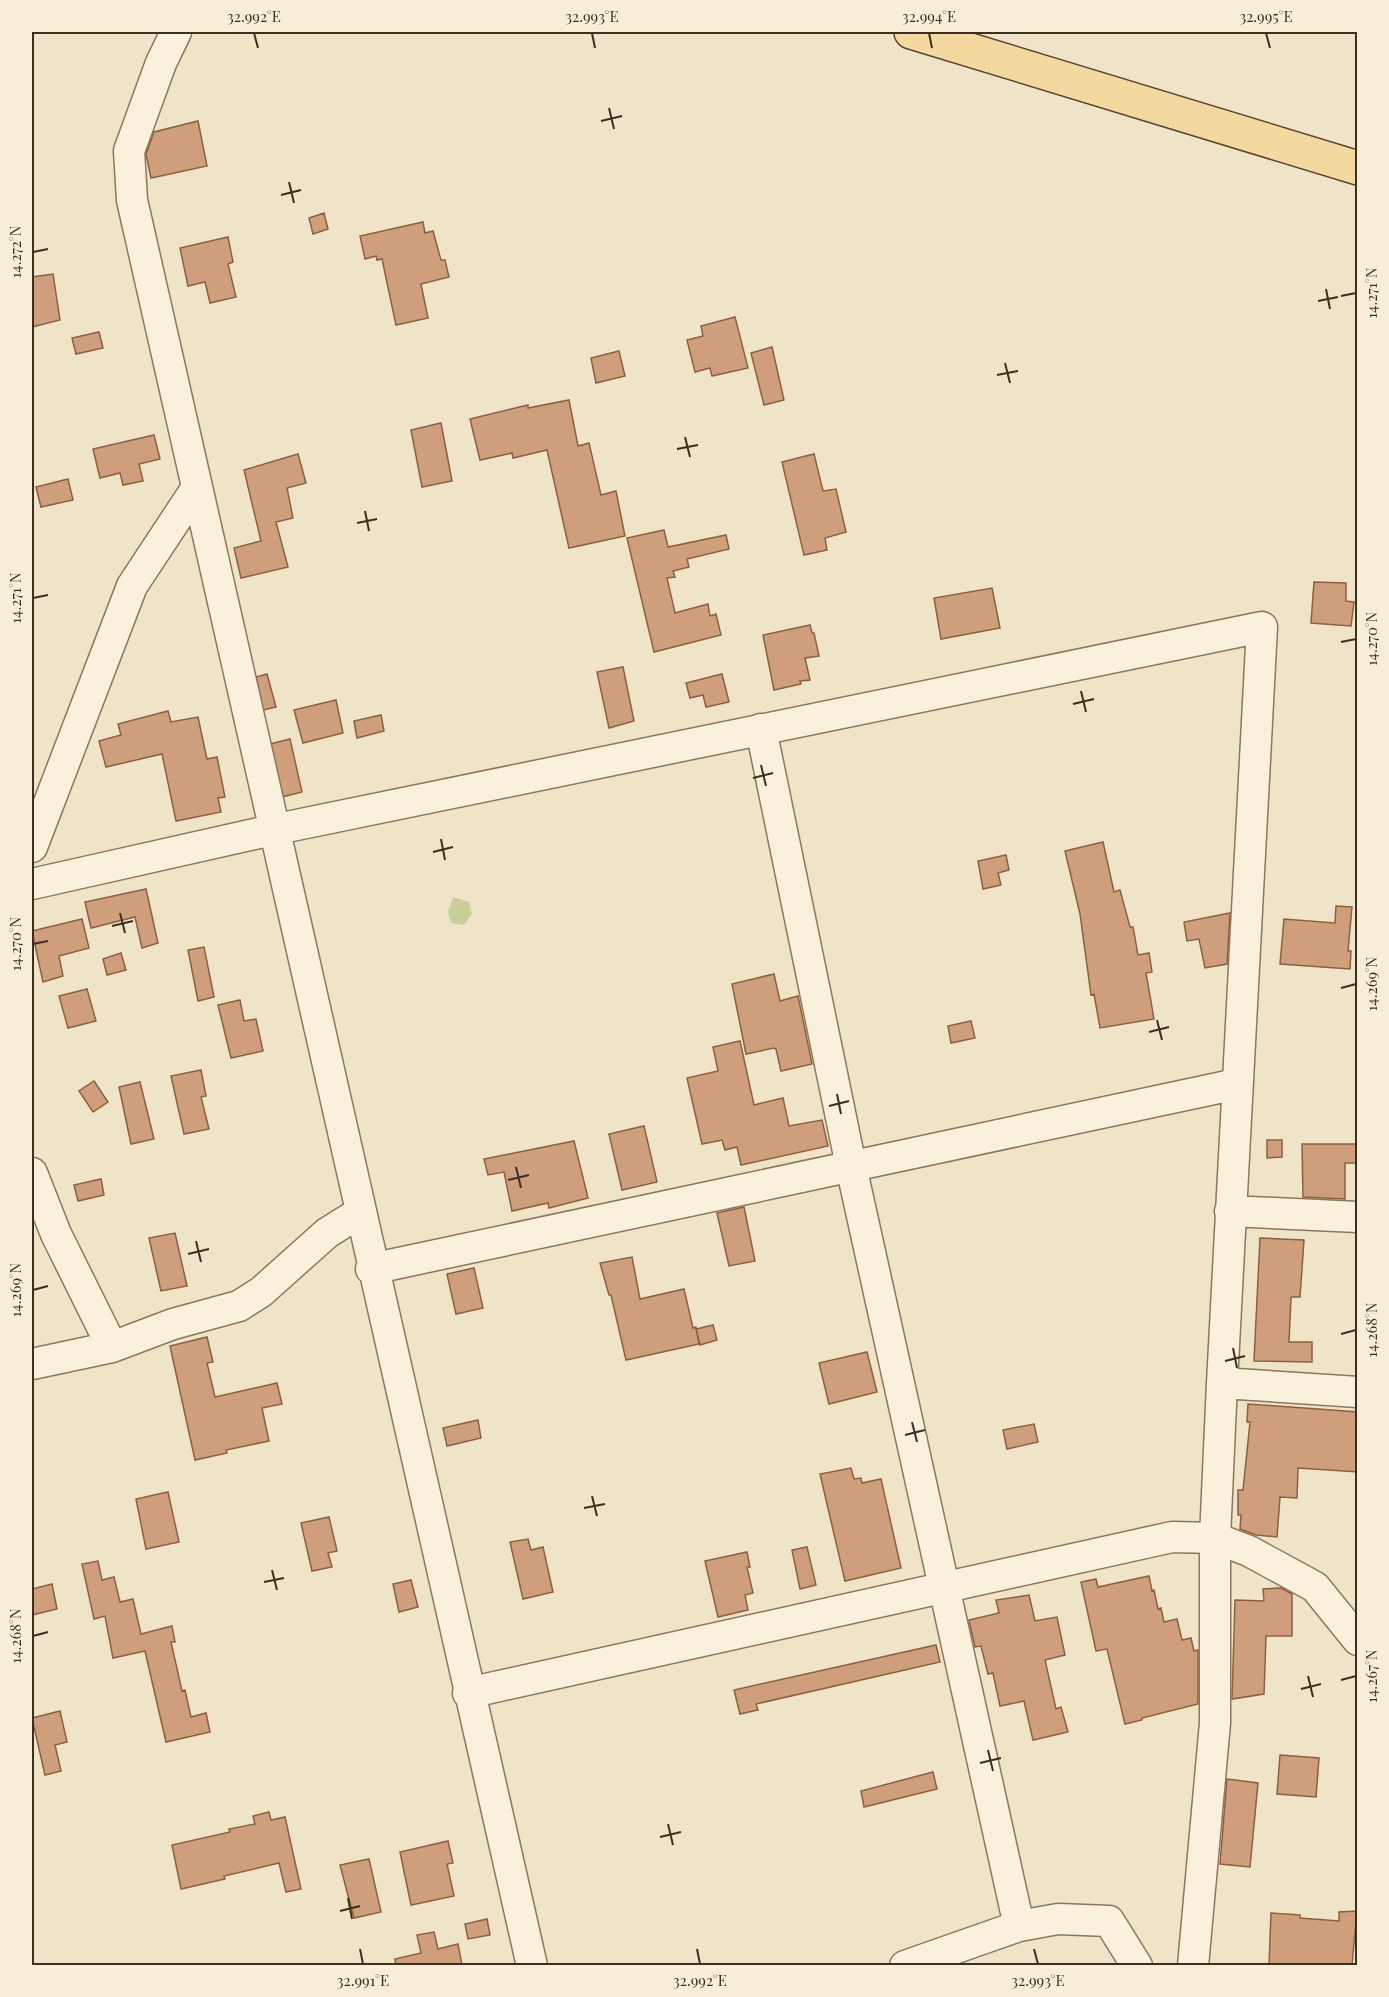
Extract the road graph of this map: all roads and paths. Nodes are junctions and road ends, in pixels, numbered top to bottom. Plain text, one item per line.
1 (176, 32) edge
2 (911, 32) edge
3 (1358, 168) edge
4 (196, 489) junction
5 (761, 729) junction
6 (272, 830) junction
7 (32, 848) edge
8 (32, 884) edge
9 (1237, 1084) junction
10 (851, 1166) junction
11 (32, 1173) edge
12 (1230, 1211) junction
13 (359, 1213) junction
14 (1358, 1217) edge
15 (371, 1269) junction
16 (112, 1347) junction
17 (32, 1364) edge
18 (1222, 1383) junction
19 (1358, 1392) edge
20 (1215, 1539) junction
21 (944, 1587) junction
22 (1358, 1640) edge
23 (468, 1693) junction
24 (1019, 1926) junction
25 (532, 1965) edge
26 (905, 1965) edge
27 (1137, 1965) edge
28 (1193, 1965) edge

1 - 4 street
2 - 3 main road
4 - 6 street
4 - 7 street
5 - 6 street
5 - 9 street
5 - 10 street
6 - 8 street
6 - 13 street
9 - 10 street
9 - 12 street
10 - 15 street
10 - 21 street
11 - 16 street
12 - 14 street
12 - 18 street
13 - 15 street
13 - 16 street
15 - 23 street
16 - 17 street
18 - 19 street
18 - 20 street
20 - 21 street
20 - 22 street
20 - 28 street
21 - 23 street
21 - 24 street
23 - 25 street
24 - 26 street
24 - 27 street

